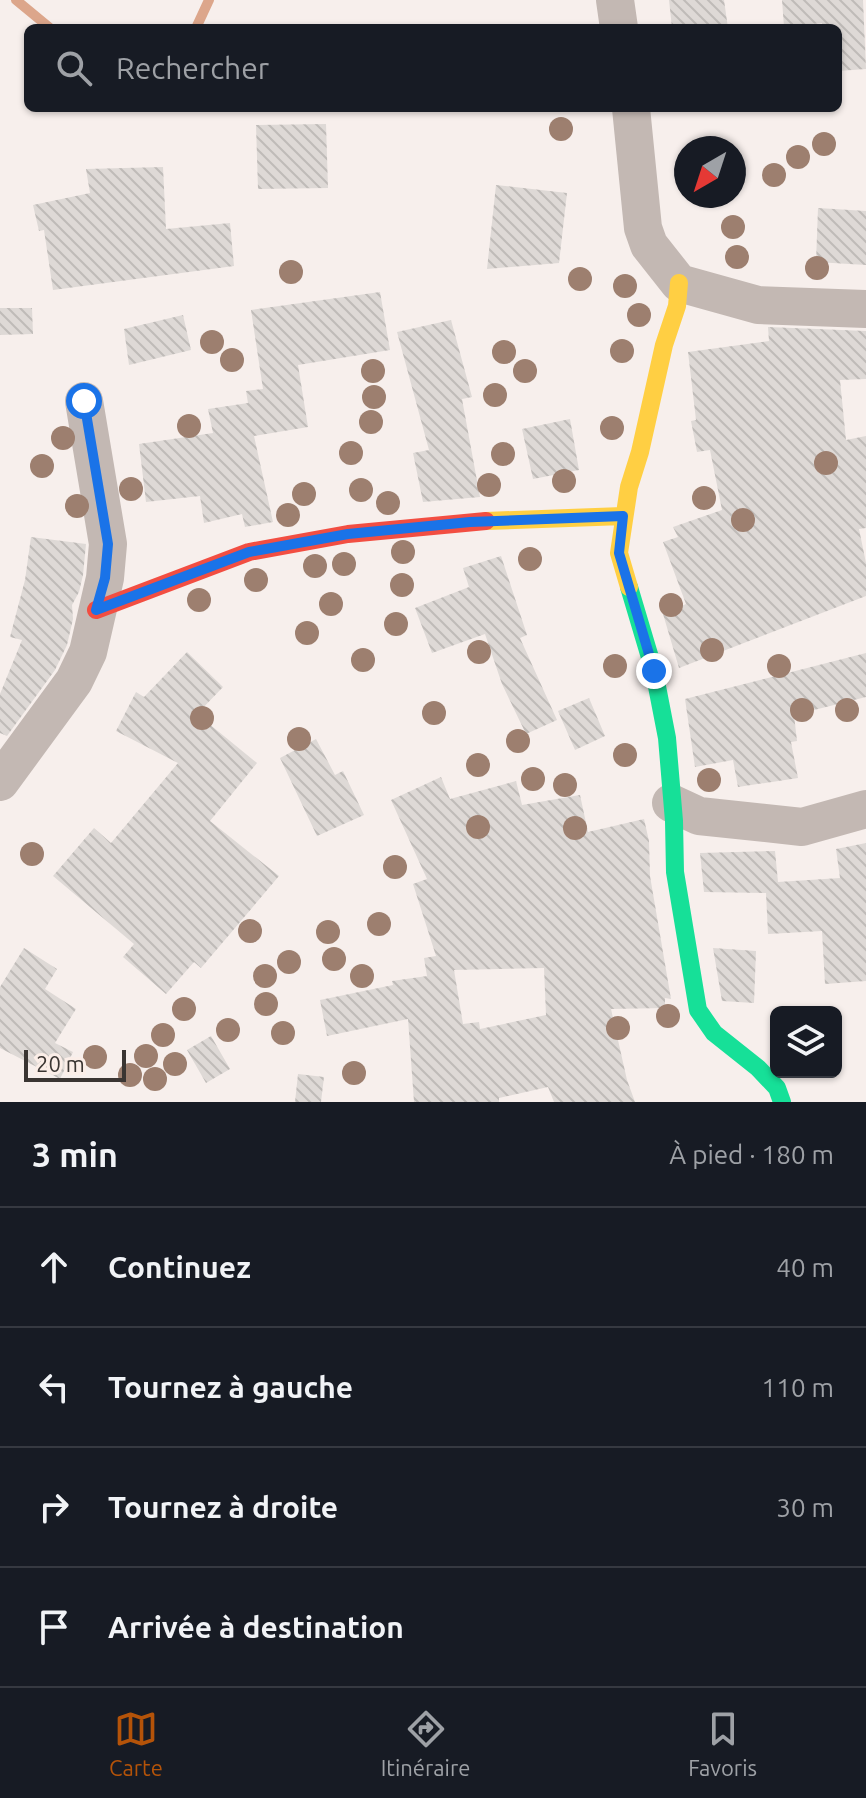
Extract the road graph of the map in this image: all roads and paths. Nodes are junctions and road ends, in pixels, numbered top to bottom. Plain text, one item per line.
1 (615, 0) edge
2 (618, 24) edge
3 (631, 112) edge
4 (679, 283) junction
5 (866, 309) edge
6 (84, 401) dead end
7 (623, 516) junction
8 (96, 610) junction
9 (0, 782) edge
10 (671, 803) junction
11 (866, 809) edge
12 (782, 1102) edge

1 - 2 street
3 - 4 street
4 - 5 street
4 - 7 street
6 - 8 street
7 - 8 street
7 - 10 street
8 - 9 street
10 - 11 street
10 - 12 street

